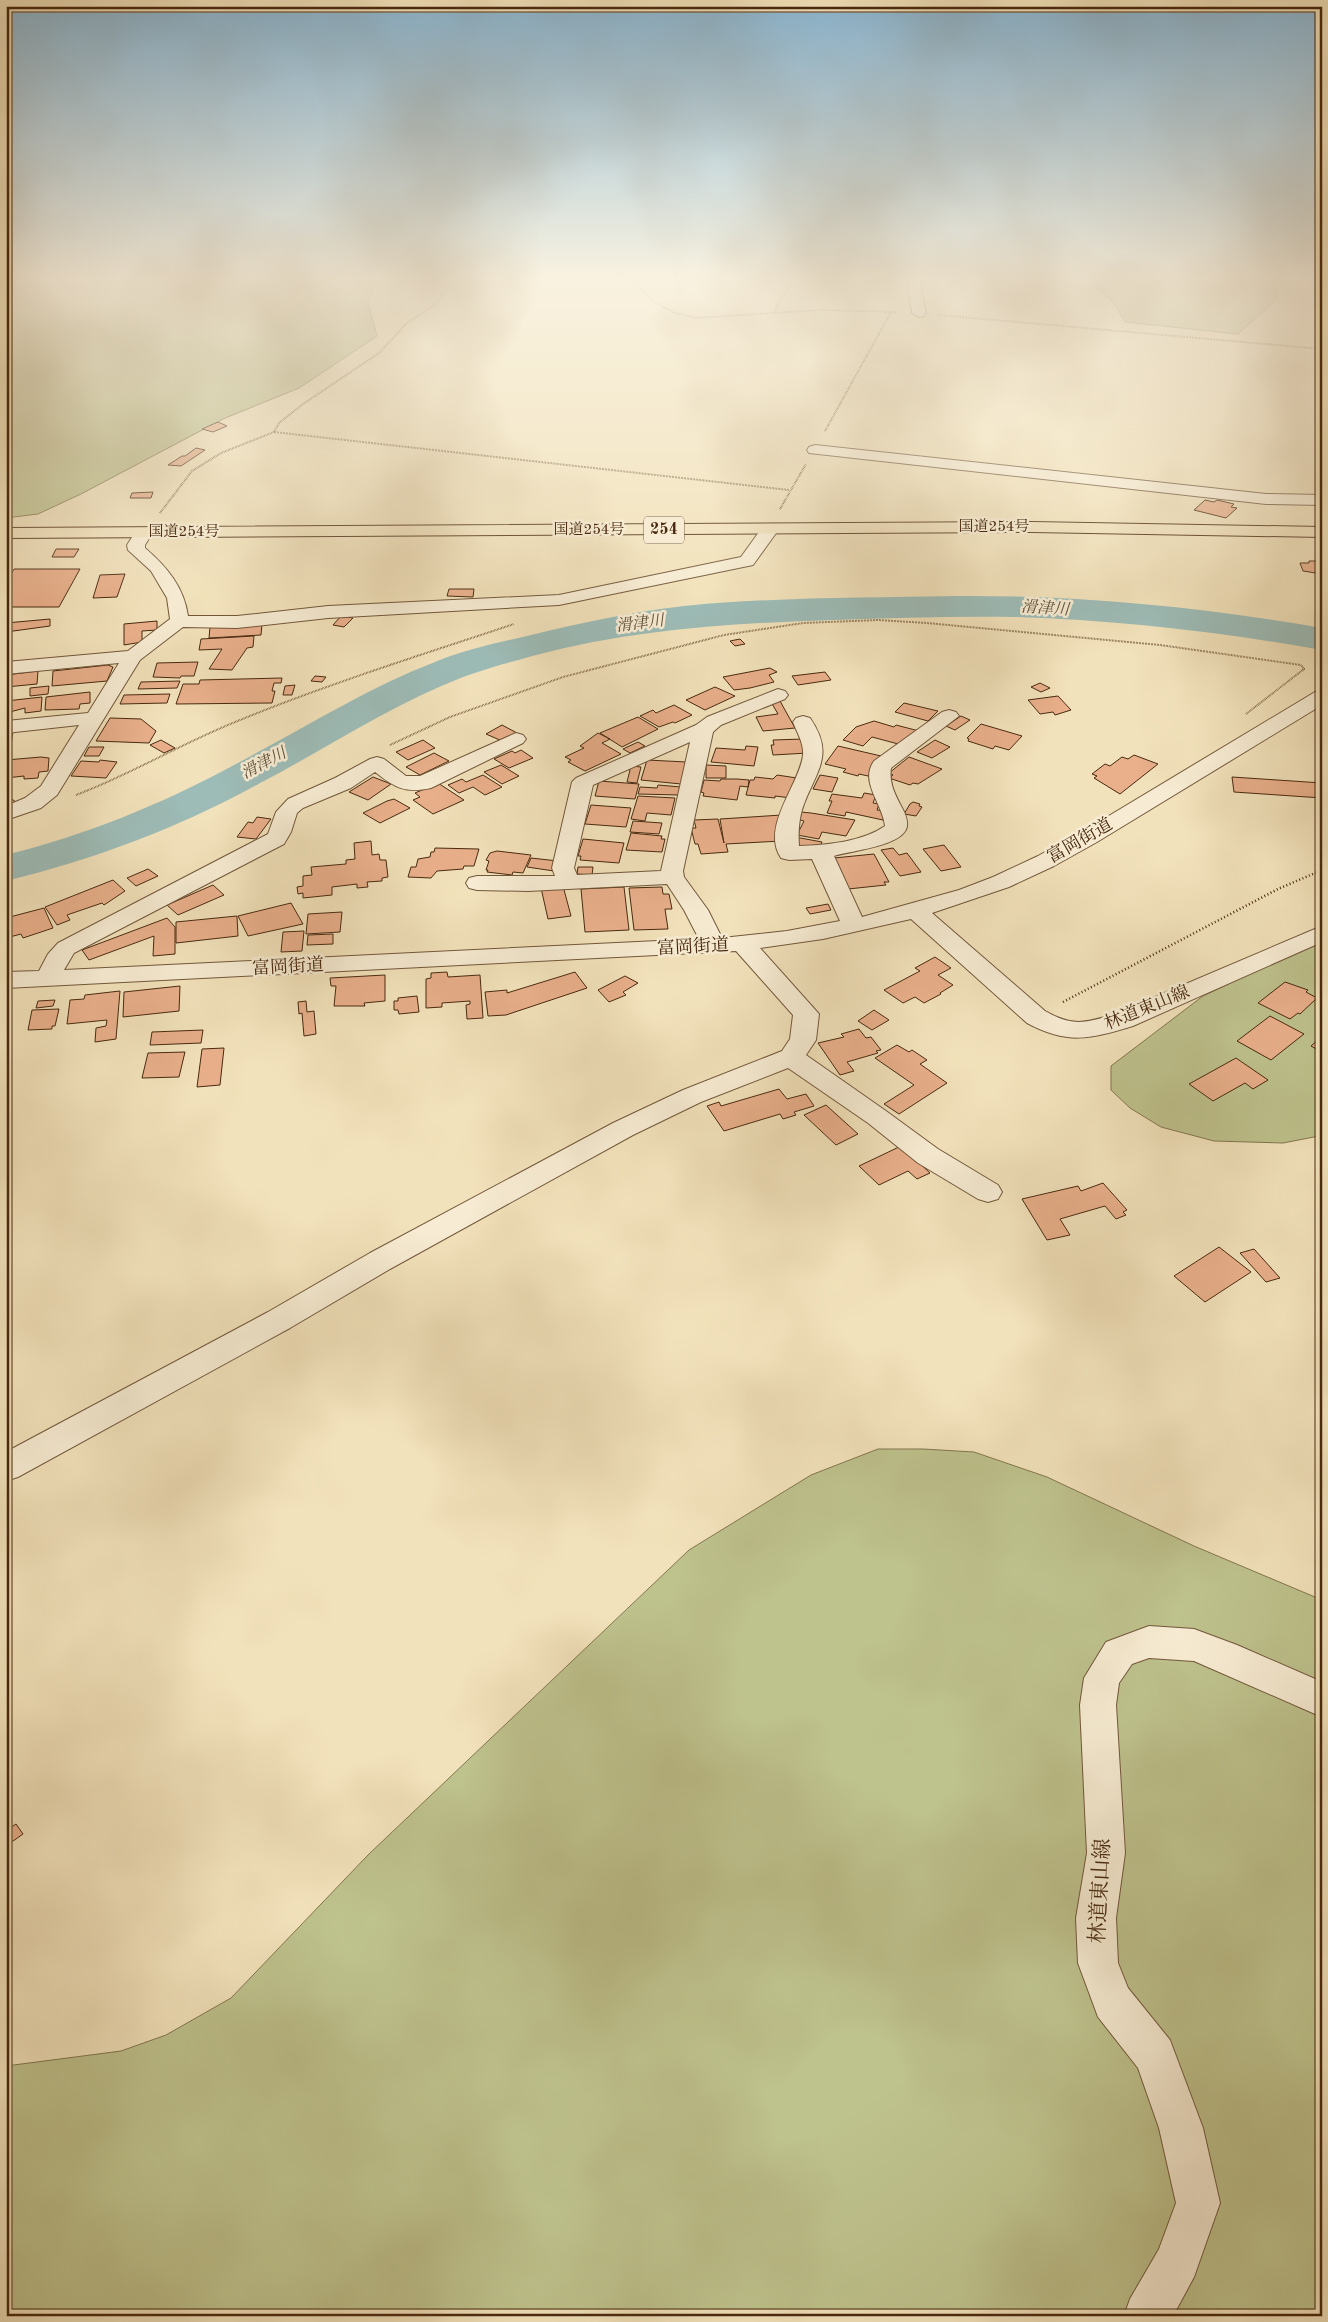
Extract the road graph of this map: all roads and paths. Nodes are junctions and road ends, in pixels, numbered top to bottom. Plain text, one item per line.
1 (328, 387) edge
2 (849, 387) edge
3 (274, 432) junction
4 (815, 450) junction
5 (789, 490) junction
6 (1322, 500) edge
7 (770, 529) junction
8 (6, 532) edge
9 (144, 532) junction
10 (1322, 532) edge
11 (540, 602) junction
12 (179, 621) junction
13 (134, 656) junction
14 (6, 668) edge
15 (778, 695) dead end
16 (1322, 696) edge
17 (949, 716) dead end
18 (93, 718) junction
19 (803, 722) dead end
20 (1271, 726) junction
21 (6, 728) edge
22 (703, 729) junction
23 (516, 739) dead end
24 (377, 763) junction
25 (33, 803) junction
26 (6, 814) edge
27 (823, 854) junction
28 (1322, 870) edge
29 (672, 877) junction
30 (569, 881) junction
31 (478, 883) dead end
32 (915, 910) junction
33 (853, 924) junction
34 (1322, 933) edge
35 (743, 944) junction
36 (714, 946) junction
37 (48, 978) junction
38 (6, 980) edge
39 (1036, 1017) junction
40 (791, 1057) junction
41 (988, 1192) dead end
42 (6, 1468) edge
43 (1322, 1700) edge
44 (1147, 2316) edge

1 - 3 path
2 - 4 path
3 - 5 path
3 - 9 path
4 - 5 path
4 - 6 street
5 - 7 path
7 - 9 highway, 国道254号 / 254
7 - 10 highway, 国道254号 / 254
7 - 11 street
8 - 9 highway, 国道254号 / 254
9 - 12 street
11 - 12 street
11 - 25 path
12 - 13 street
13 - 14 street
13 - 18 street
15 - 22 street
16 - 20 street, 富岡街道
17 - 27 street
18 - 21 street
18 - 25 street
19 - 27 street
20 - 24 path
20 - 32 street, 富岡街道
22 - 29 street
22 - 30 street
23 - 24 street
24 - 37 street
25 - 26 street
27 - 33 street
28 - 39 path
29 - 30 street
29 - 36 street
30 - 31 street
32 - 33 street, 富岡街道
32 - 39 street, 林道東山線
33 - 35 street, 富岡街道
34 - 39 street, 林道東山線
35 - 36 street, 富岡街道
35 - 40 street
36 - 37 street, 富岡街道
37 - 38 street, 富岡街道
40 - 41 street
40 - 42 street
43 - 44 street, 林道東山線

